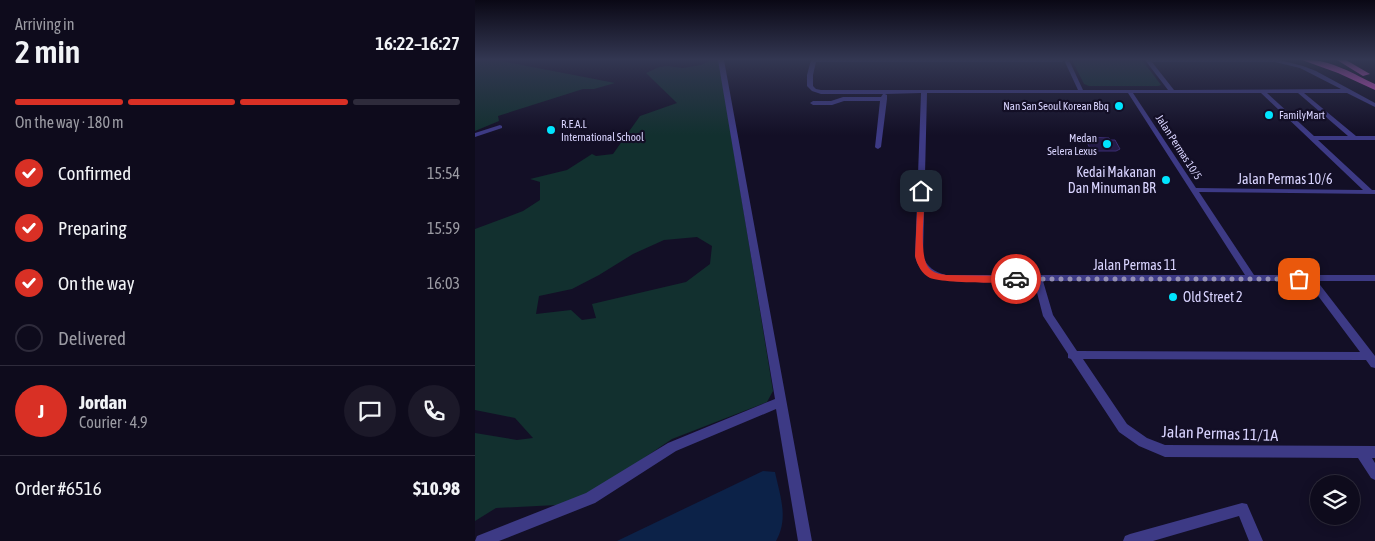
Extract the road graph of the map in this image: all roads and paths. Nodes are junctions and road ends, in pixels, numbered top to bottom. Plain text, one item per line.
1 (725, 85) edge
2 (810, 85) edge
3 (1078, 85) edge
4 (1167, 85) edge
5 (1337, 85) edge
6 (1081, 91) junction
7 (1129, 91) junction
8 (1172, 91) junction
9 (1262, 91) junction
10 (1299, 91) junction
11 (1347, 91) junction
12 (924, 92) junction
13 (884, 95) junction
14 (843, 98) joint
15 (813, 102) dead end
16 (1375, 106) edge
17 (500, 126) dead end
18 (475, 135) edge
19 (1311, 138) junction
20 (1353, 138) junction
21 (1375, 138) edge
22 (878, 147) dead end
23 (1194, 190) junction
24 (1373, 193) edge
25 (926, 271) joint
26 (1252, 278) junction
27 (1375, 278) edge
28 (1018, 279) junction
29 (1038, 279) junction
30 (1058, 279) junction
31 (1310, 279) junction
32 (1041, 293) junction
33 (1072, 355) junction
34 (1372, 360) edge
35 (781, 402) junction
36 (1361, 452) junction
37 (1375, 452) edge
38 (1375, 474) edge
39 (482, 541) edge
40 (805, 541) edge
41 (1130, 541) edge
42 (1256, 541) edge

1 - 35 street
2 - 13 street
3 - 6 street
4 - 8 street
5 - 11 street
6 - 7 street
6 - 12 street
7 - 8 street
7 - 23 street, Jalan Permas 10/5
8 - 9 street
9 - 10 street
9 - 19 street
10 - 11 street
10 - 20 street
11 - 16 street
12 - 13 street
12 - 25 street
13 - 14 street
13 - 22 street
14 - 15 street
17 - 18 street
19 - 20 street
19 - 24 street
20 - 21 street
23 - 24 street, Jalan Permas 10/6
23 - 26 street, Jalan Permas 10/5
25 - 28 street, Jalan Permas 11
26 - 30 street, Jalan Permas 11
26 - 31 street, Jalan Permas 11
27 - 31 street, Jalan Permas 11
28 - 29 street, Jalan Permas 11
28 - 32 street
29 - 30 street, Jalan Permas 11
29 - 32 street, Jalan Permas 11/1A
30 - 32 street
31 - 34 street
32 - 33 street, Jalan Permas 11/1A
33 - 34 street
33 - 36 street, Jalan Permas 11/1A
35 - 39 street
35 - 40 street
36 - 37 street, Jalan Permas 11/1A
36 - 38 street
41 - 42 street

